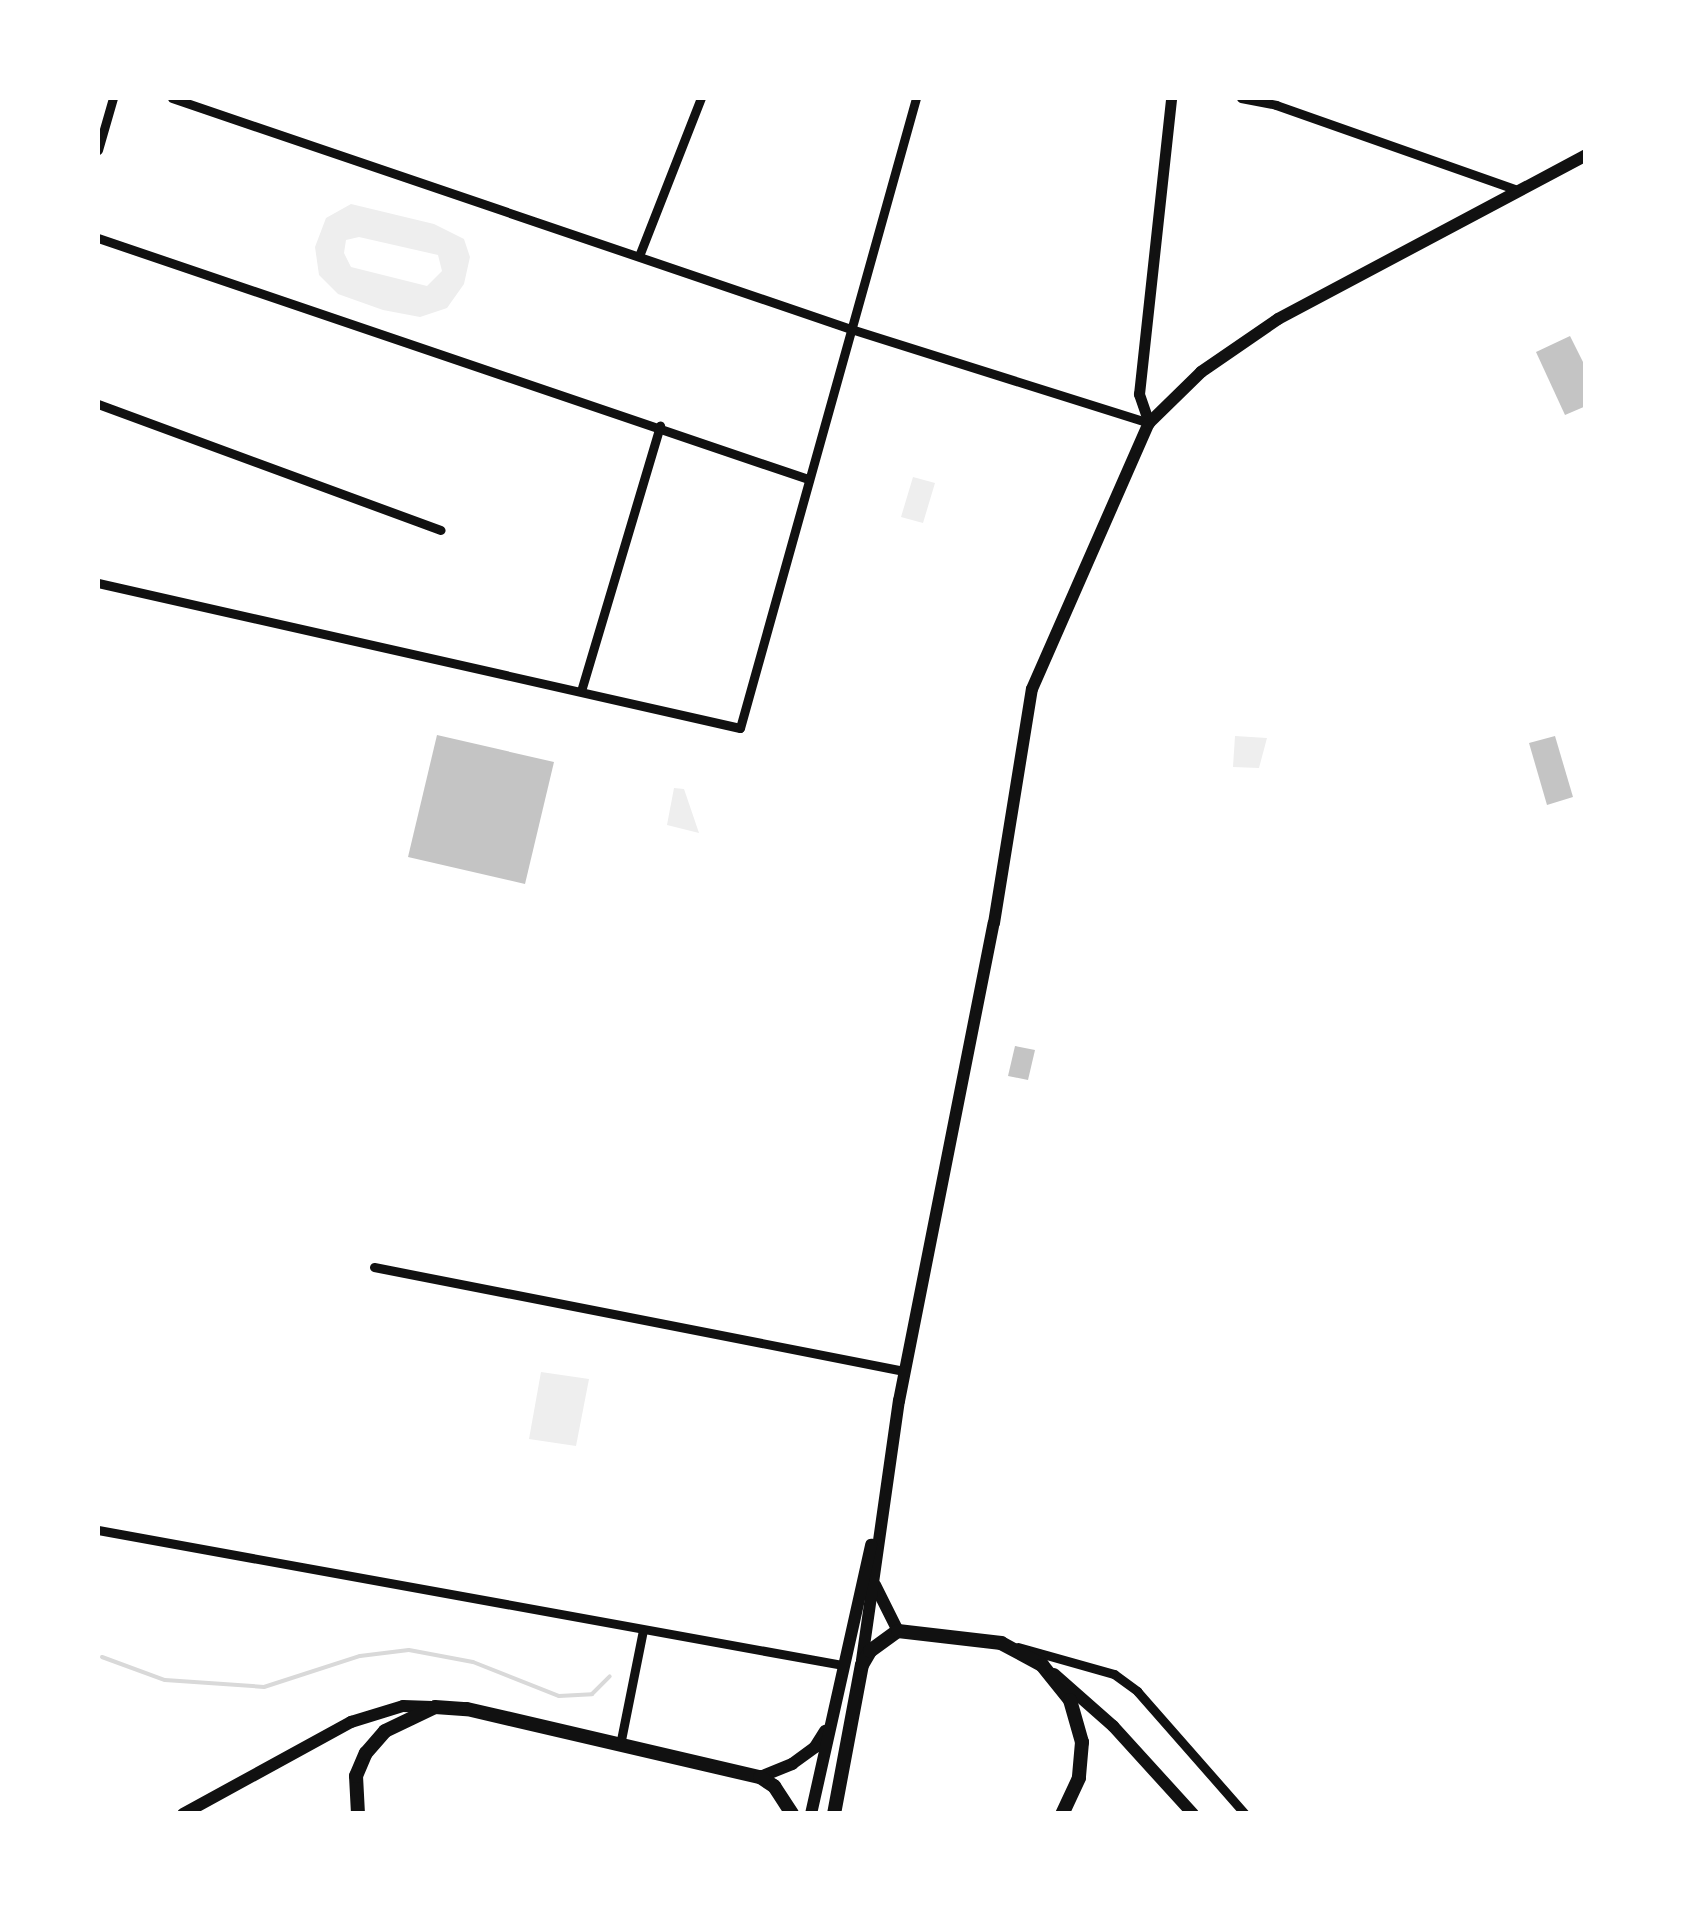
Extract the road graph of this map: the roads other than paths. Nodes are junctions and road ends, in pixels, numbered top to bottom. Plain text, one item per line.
1 (112, 98) edge
2 (172, 98) edge
3 (701, 98) edge
4 (916, 98) edge
5 (1171, 98) edge
6 (1241, 98) edge
7 (98, 150) edge
8 (1586, 154) edge
9 (1518, 190) junction
10 (98, 238) edge
11 (639, 256) junction
12 (852, 328) junction
13 (98, 404) edge
14 (1149, 423) junction
15 (660, 426) junction
16 (808, 479) junction
17 (441, 530) dead end
18 (98, 583) edge
19 (581, 691) junction
20 (374, 1268) dead end
21 (904, 1371) junction
22 (879, 1518) junction
23 (98, 1530) edge
24 (873, 1581) junction
25 (643, 1630) junction
26 (898, 1632) junction
27 (1001, 1644) junction
28 (842, 1664) junction
29 (862, 1665) junction
30 (1042, 1665) junction
31 (435, 1707) junction
32 (829, 1724) junction
33 (620, 1745) junction
34 (760, 1777) junction
35 (841, 1777) junction
36 (183, 1814) edge
37 (358, 1814) edge
38 (792, 1814) edge
39 (812, 1814) edge
40 (834, 1814) edge
41 (844, 1814) edge
42 (1062, 1814) edge
43 (1193, 1814) edge
44 (1245, 1814) edge

1 - 7 street
2 - 11 street
3 - 11 street
4 - 12 street
5 - 14 street
6 - 9 street
8 - 9 main road
9 - 14 main road
10 - 15 street
11 - 12 street
12 - 14 street
12 - 16 street
13 - 17 street
14 - 21 main road
15 - 16 street
15 - 19 street
16 - 19 street
18 - 19 street
20 - 21 street
21 - 22 main road
22 - 24 main road
22 - 28 main road
23 - 25 street
24 - 26 main road
24 - 29 main road
25 - 28 street
25 - 33 street
26 - 27 main road
26 - 29 main road
27 - 30 main road
27 - 44 street
28 - 32 main road
29 - 35 main road
30 - 42 main road
30 - 43 main road
31 - 33 main road
31 - 36 main road
31 - 37 main road
32 - 34 main road
32 - 39 main road
33 - 34 main road
34 - 38 main road
35 - 40 main road
35 - 41 main road

